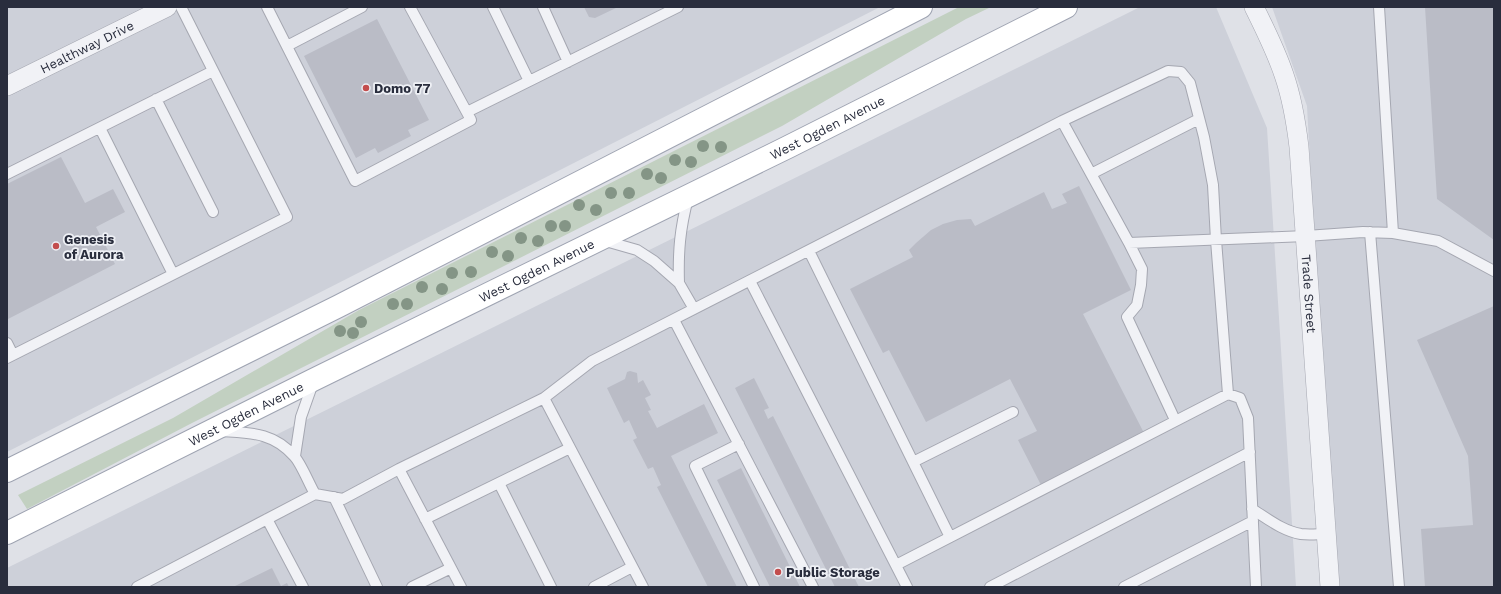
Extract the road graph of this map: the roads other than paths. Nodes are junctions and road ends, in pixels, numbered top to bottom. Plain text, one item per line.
1 (166, 7) edge
2 (181, 7) edge
3 (267, 7) edge
4 (362, 7) edge
5 (410, 7) edge
6 (493, 7) edge
7 (542, 7) edge
8 (678, 7) edge
9 (921, 7) edge
10 (1066, 7) edge
11 (1254, 7) edge
12 (1379, 7) edge
13 (287, 46) junction
14 (568, 62) junction
15 (213, 71) junction
16 (529, 81) junction
17 (7, 86) edge
18 (156, 99) junction
19 (467, 112) junction
20 (1199, 119) junction
21 (1062, 121) junction
22 (100, 128) junction
23 (7, 174) edge
24 (1091, 174) junction
25 (689, 195) junction
26 (213, 212) dead end
27 (1370, 232) junction
28 (1393, 233) junction
29 (1306, 236) junction
30 (599, 239) junction
31 (1216, 240) junction
32 (1129, 244) junction
33 (809, 251) junction
34 (1494, 271) edge
35 (173, 274) junction
36 (750, 281) junction
37 (679, 283) junction
38 (694, 309) junction
39 (674, 320) junction
40 (7, 343) edge
41 (10, 356) edge
42 (314, 380) junction
43 (1228, 394) junction
44 (544, 398) junction
45 (1013, 412) dead end
46 (1175, 420) junction
47 (213, 431) junction
48 (738, 444) junction
49 (570, 448) junction
50 (1250, 452) junction
51 (295, 456) junction
52 (913, 462) junction
53 (399, 469) junction
54 (7, 471) edge
55 (499, 483) junction
56 (315, 494) junction
57 (334, 497) junction
58 (1252, 509) junction
59 (267, 519) junction
60 (425, 519) junction
61 (1253, 521) junction
62 (7, 533) edge
63 (1327, 534) junction
64 (950, 537) junction
65 (896, 565) junction
66 (632, 567) junction
67 (451, 568) junction
68 (137, 587) edge
69 (303, 587) edge
70 (377, 587) edge
71 (412, 587) edge
72 (461, 587) edge
73 (551, 587) edge
74 (594, 587) edge
75 (643, 587) edge
76 (754, 587) edge
77 (813, 587) edge
78 (907, 587) edge
79 (990, 587) edge
80 (1124, 587) edge
81 (1256, 587) edge
82 (1330, 587) edge
83 (1399, 587) edge

1 - 17 street, Healthway Drive
2 - 15 lane
3 - 13 lane
4 - 13 lane
5 - 19 lane
6 - 16 lane
7 - 14 lane
8 - 14 lane
9 - 54 main road
10 - 25 main road, West Ogden Avenue
11 - 29 street, Trade Street
12 - 28 lane
13 - 19 lane
14 - 16 lane
15 - 18 lane
15 - 35 lane
16 - 19 lane
18 - 22 lane
18 - 26 lane
20 - 21 lane
20 - 24 lane
20 - 31 lane
21 - 24 lane
21 - 33 lane
22 - 23 lane
22 - 35 lane
24 - 32 lane
25 - 30 main road, West Ogden Avenue
25 - 37 lane
27 - 28 lane
27 - 29 lane
27 - 83 lane
28 - 34 lane
29 - 31 lane
29 - 63 street, Trade Street
30 - 37 lane
30 - 42 main road, West Ogden Avenue
31 - 32 lane
31 - 43 lane
32 - 46 lane
33 - 36 lane
33 - 52 lane
35 - 41 lane
36 - 38 lane
36 - 65 lane
37 - 38 lane
38 - 39 lane
39 - 44 lane
39 - 48 lane
40 - 41 lane
42 - 47 main road, West Ogden Avenue
42 - 51 lane
43 - 46 lane
43 - 50 lane
44 - 49 lane
44 - 53 lane
45 - 52 lane
46 - 64 lane
47 - 51 lane
47 - 62 main road, West Ogden Avenue
48 - 76 lane
48 - 77 lane
49 - 55 lane
49 - 66 lane
50 - 58 lane
50 - 79 lane
51 - 56 lane
52 - 64 lane
53 - 57 lane
53 - 60 lane
55 - 60 lane
55 - 73 lane
56 - 57 lane
56 - 59 lane
57 - 70 lane
58 - 61 lane
58 - 63 lane
59 - 68 lane
59 - 69 lane
60 - 67 lane
61 - 80 lane
61 - 81 lane
63 - 82 street, Trade Street
64 - 65 lane
65 - 78 lane
66 - 74 lane
66 - 75 lane
67 - 71 lane
67 - 72 lane

